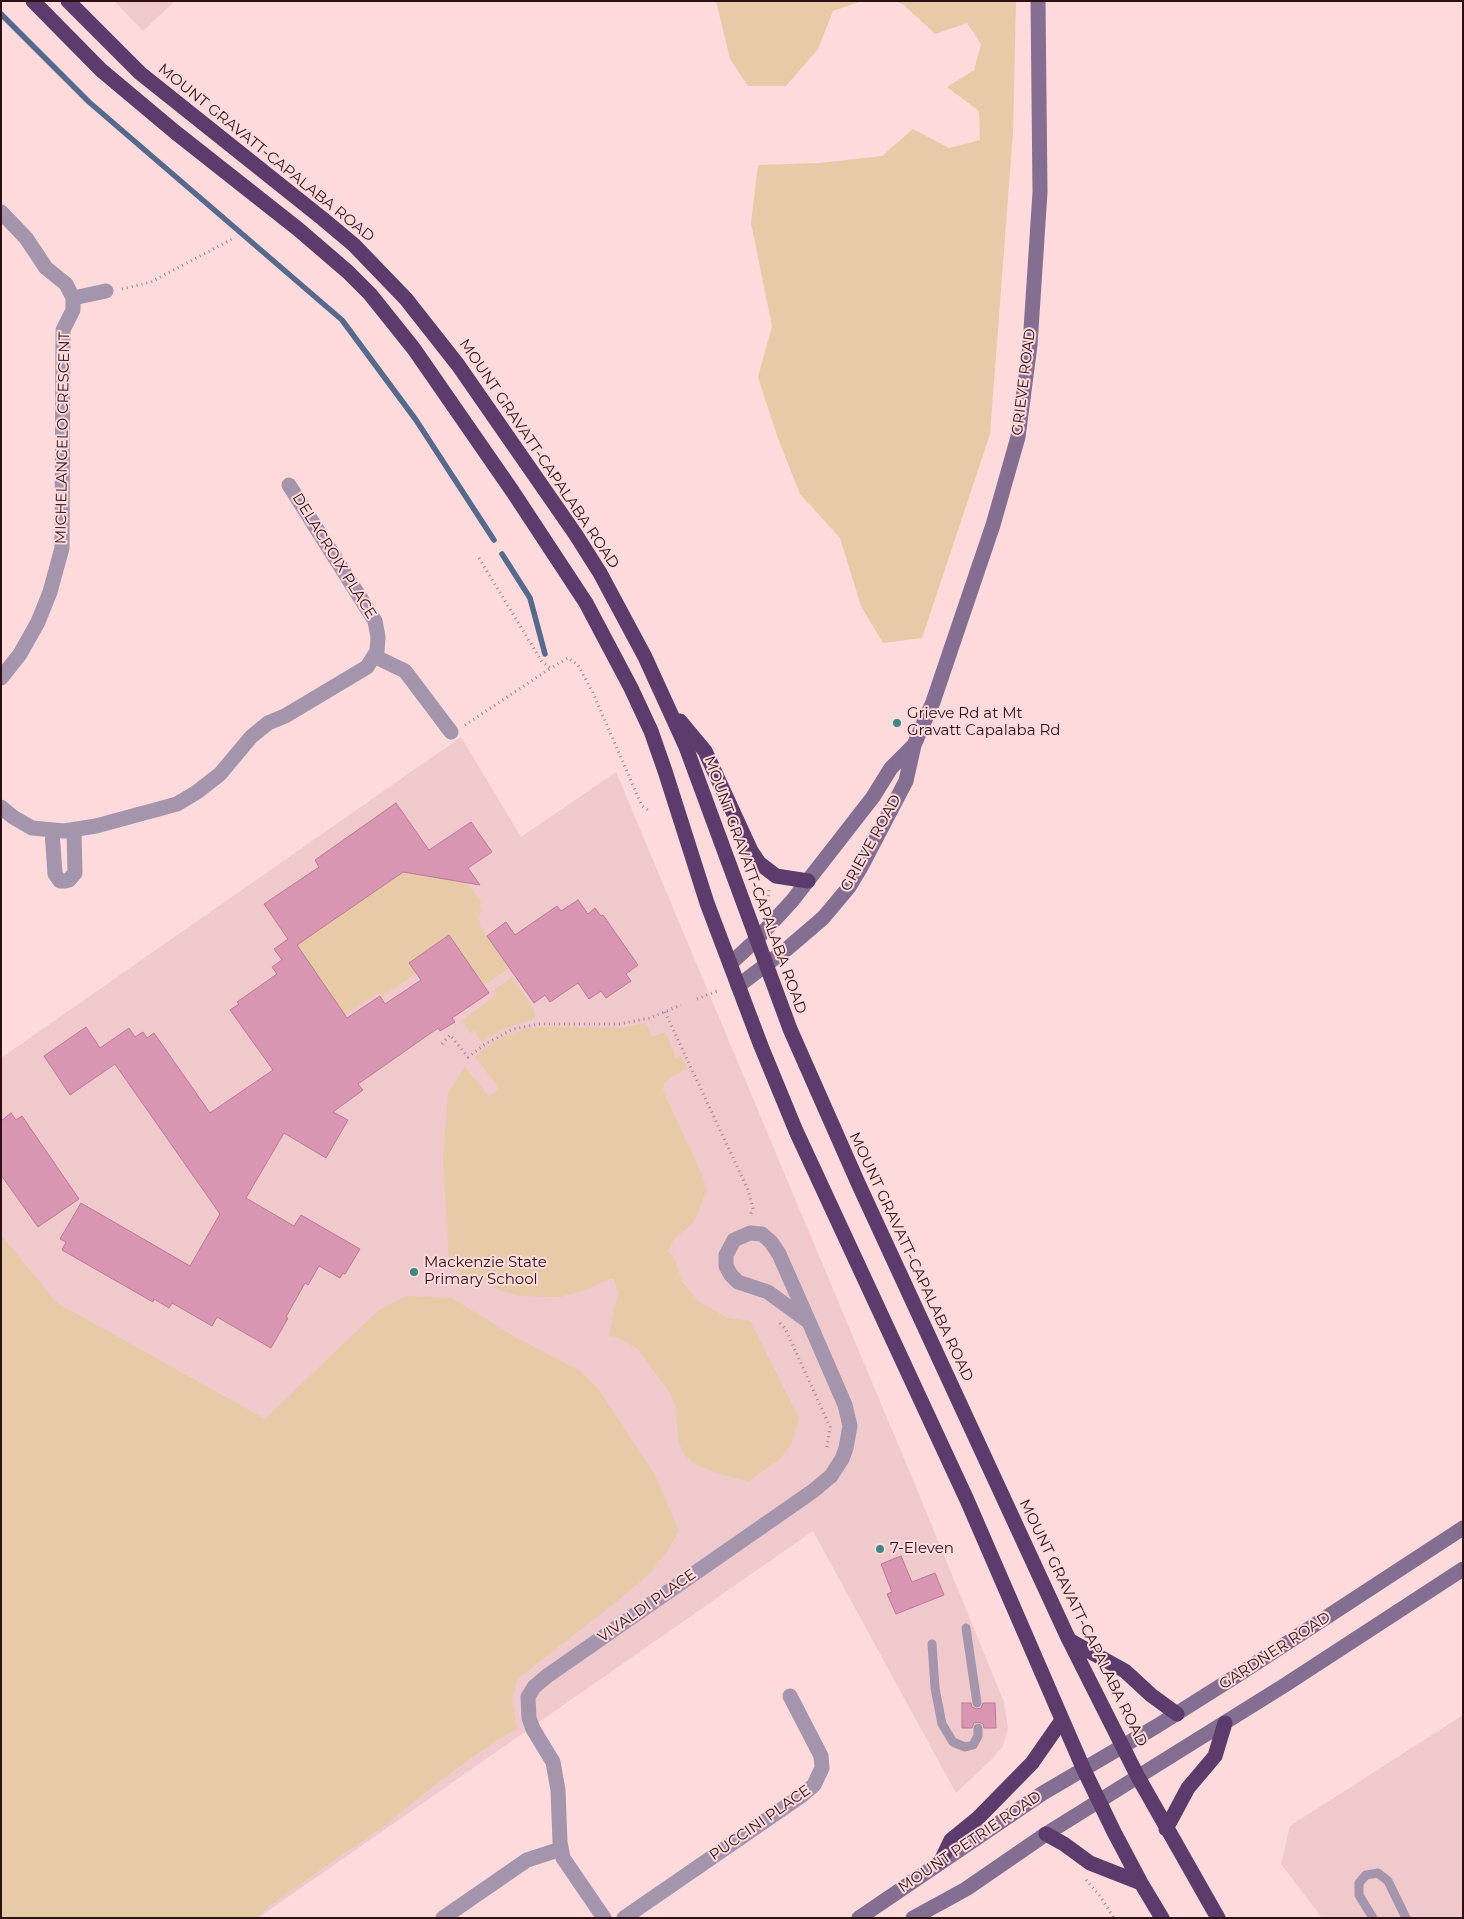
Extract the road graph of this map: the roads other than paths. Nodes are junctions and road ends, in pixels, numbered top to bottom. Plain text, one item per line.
1 (33, 1) edge
2 (68, 1) edge
3 (1038, 1) edge
4 (1, 212) edge
5 (106, 291) road end
6 (73, 298) junction
7 (289, 485) dead end
8 (374, 656) junction
9 (1, 678) edge
10 (668, 706) junction
11 (451, 732) road end
12 (914, 745) junction
13 (1, 807) edge
14 (74, 830) junction
15 (52, 831) junction
16 (808, 881) junction
17 (756, 940) junction
18 (730, 964) junction
19 (767, 966) junction
20 (738, 986) junction
21 (809, 1322) junction
22 (1463, 1528) edge
23 (1463, 1569) edge
24 (966, 1628) dead end
25 (1069, 1640) junction
26 (932, 1644) dead end
27 (790, 1696) dead end
28 (977, 1703) dead end
29 (1177, 1714) junction
30 (1062, 1720) junction
31 (1225, 1723) junction
32 (978, 1728) dead end
33 (1122, 1747) junction
34 (1084, 1770) junction
35 (1138, 1777) junction
36 (1099, 1802) junction
37 (1166, 1829) junction
38 (1046, 1834) junction
39 (560, 1849) junction
40 (941, 1861) junction
41 (1141, 1883) junction
42 (443, 1918) edge
43 (604, 1918) edge
44 (624, 1918) edge
45 (859, 1918) edge
46 (913, 1918) edge
47 (1162, 1918) edge
48 (1218, 1918) edge
49 (1373, 1918) edge
50 (1406, 1918) edge

1 - 18 highway
2 - 10 highway, MOUNT GRAVATT-CAPALABA ROAD
3 - 12 street, GRIEVE ROAD
4 - 6 street
5 - 6 street
6 - 9 street, MICHELANGELO CRESCENT
7 - 8 street, DELACROIX PLACE
8 - 11 street
8 - 14 street
10 - 16 highway
10 - 17 highway, MOUNT GRAVATT-CAPALABA ROAD
12 - 16 street, GRIEVE ROAD
12 - 19 street, GRIEVE ROAD
13 - 15 street
14 - 15 street
14 - 15 street
16 - 17 street, GRIEVE ROAD
17 - 18 street, GRIEVE ROAD
17 - 19 highway, MOUNT GRAVATT-CAPALABA ROAD
18 - 20 highway
19 - 20 street, GRIEVE ROAD
19 - 25 highway, MOUNT GRAVATT-CAPALABA ROAD
20 - 30 highway
21 - 21 street, VIVALDI PLACE
21 - 39 street, VIVALDI PLACE
22 - 29 street, GARDNER ROAD
23 - 31 street
24 - 28 lane
25 - 29 highway
25 - 33 highway, MOUNT GRAVATT-CAPALABA ROAD
26 - 32 lane
27 - 44 street, PUCCINI PLACE
29 - 33 street, GARDNER ROAD
30 - 34 highway
30 - 40 highway
31 - 35 street
31 - 37 highway
33 - 34 street, GARDNER ROAD
33 - 35 highway, MOUNT GRAVATT-CAPALABA ROAD
34 - 36 highway
34 - 40 street, MOUNT PETRIE ROAD
35 - 36 street
35 - 37 highway, MOUNT GRAVATT-CAPALABA ROAD
36 - 38 street, MOUNT PETRIE ROAD
36 - 41 highway
37 - 48 highway, MOUNT GRAVATT-CAPALABA ROAD
38 - 41 highway
38 - 46 street, MOUNT PETRIE ROAD
39 - 42 street
39 - 43 street, VIVALDI PLACE
40 - 45 street, MOUNT PETRIE ROAD
41 - 47 highway
49 - 50 lane

